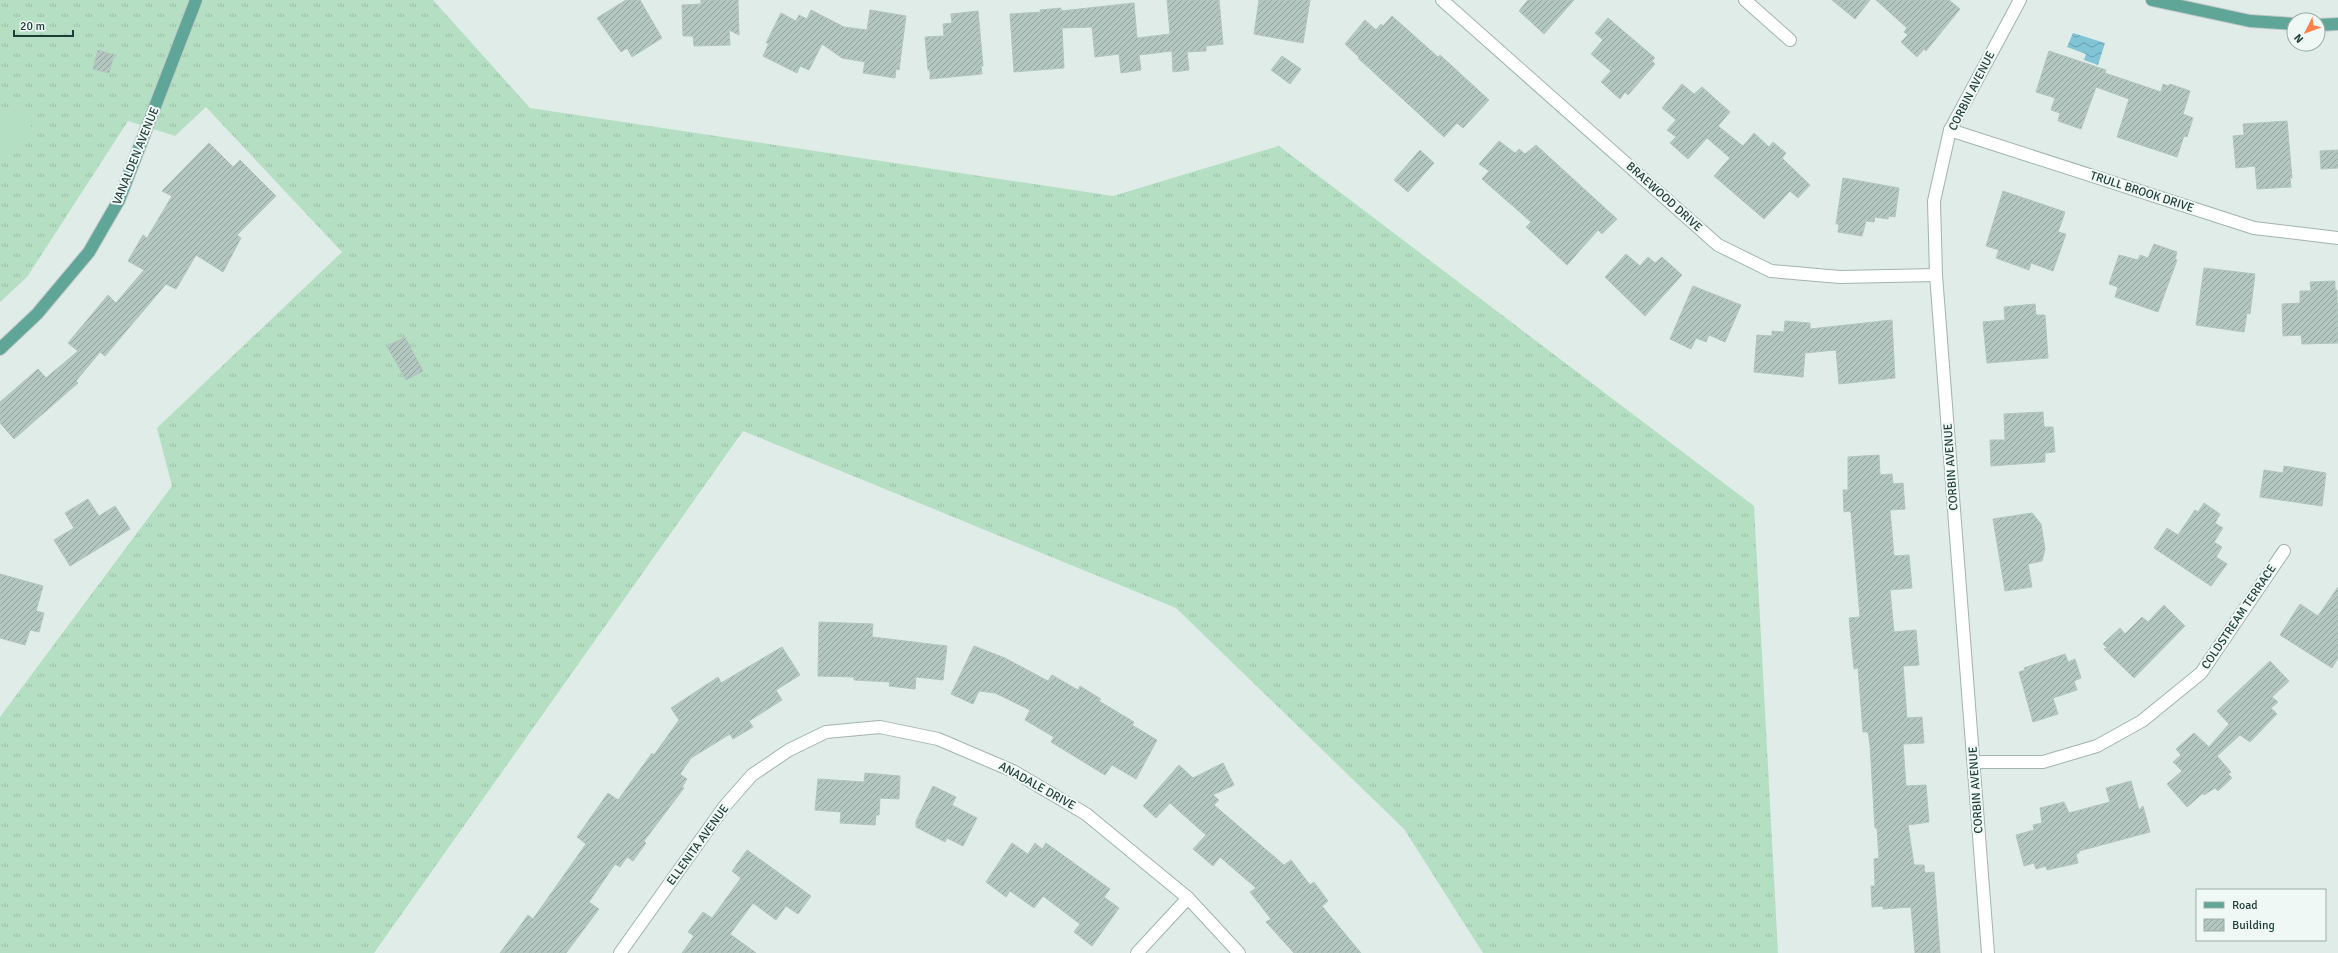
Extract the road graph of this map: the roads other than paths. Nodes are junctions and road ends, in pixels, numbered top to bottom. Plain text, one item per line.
1 (196, 0) edge
2 (1442, 0) edge
3 (1745, 0) edge
4 (2020, 0) edge
5 (2152, 0) edge
6 (2286, 23) edge
7 (2338, 24) edge
8 (2326, 25) edge
9 (1790, 40) dead end
10 (1950, 130) junction
11 (2338, 238) edge
12 (1936, 275) junction
13 (0, 349) edge
14 (2284, 551) dead end
15 (789, 750) joint
16 (1974, 762) junction
17 (1188, 898) junction
18 (620, 953) edge
19 (1137, 953) edge
20 (1239, 953) edge
21 (1988, 953) edge

1 - 13 main road, VANALDEN AVENUE
2 - 12 street, BRAEWOOD DRIVE
3 - 9 street
4 - 10 street, CORBIN AVENUE
5 - 6 main road
7 - 8 main road
10 - 11 street, TRULL BROOK DRIVE
10 - 12 street, CORBIN AVENUE
12 - 16 street, CORBIN AVENUE
14 - 16 street, COLDSTREAM TERRACE
15 - 17 street, ANADALE DRIVE
15 - 18 street, ELLENITA AVENUE
16 - 21 street, CORBIN AVENUE
17 - 19 street
17 - 20 street, ANADALE DRIVE

